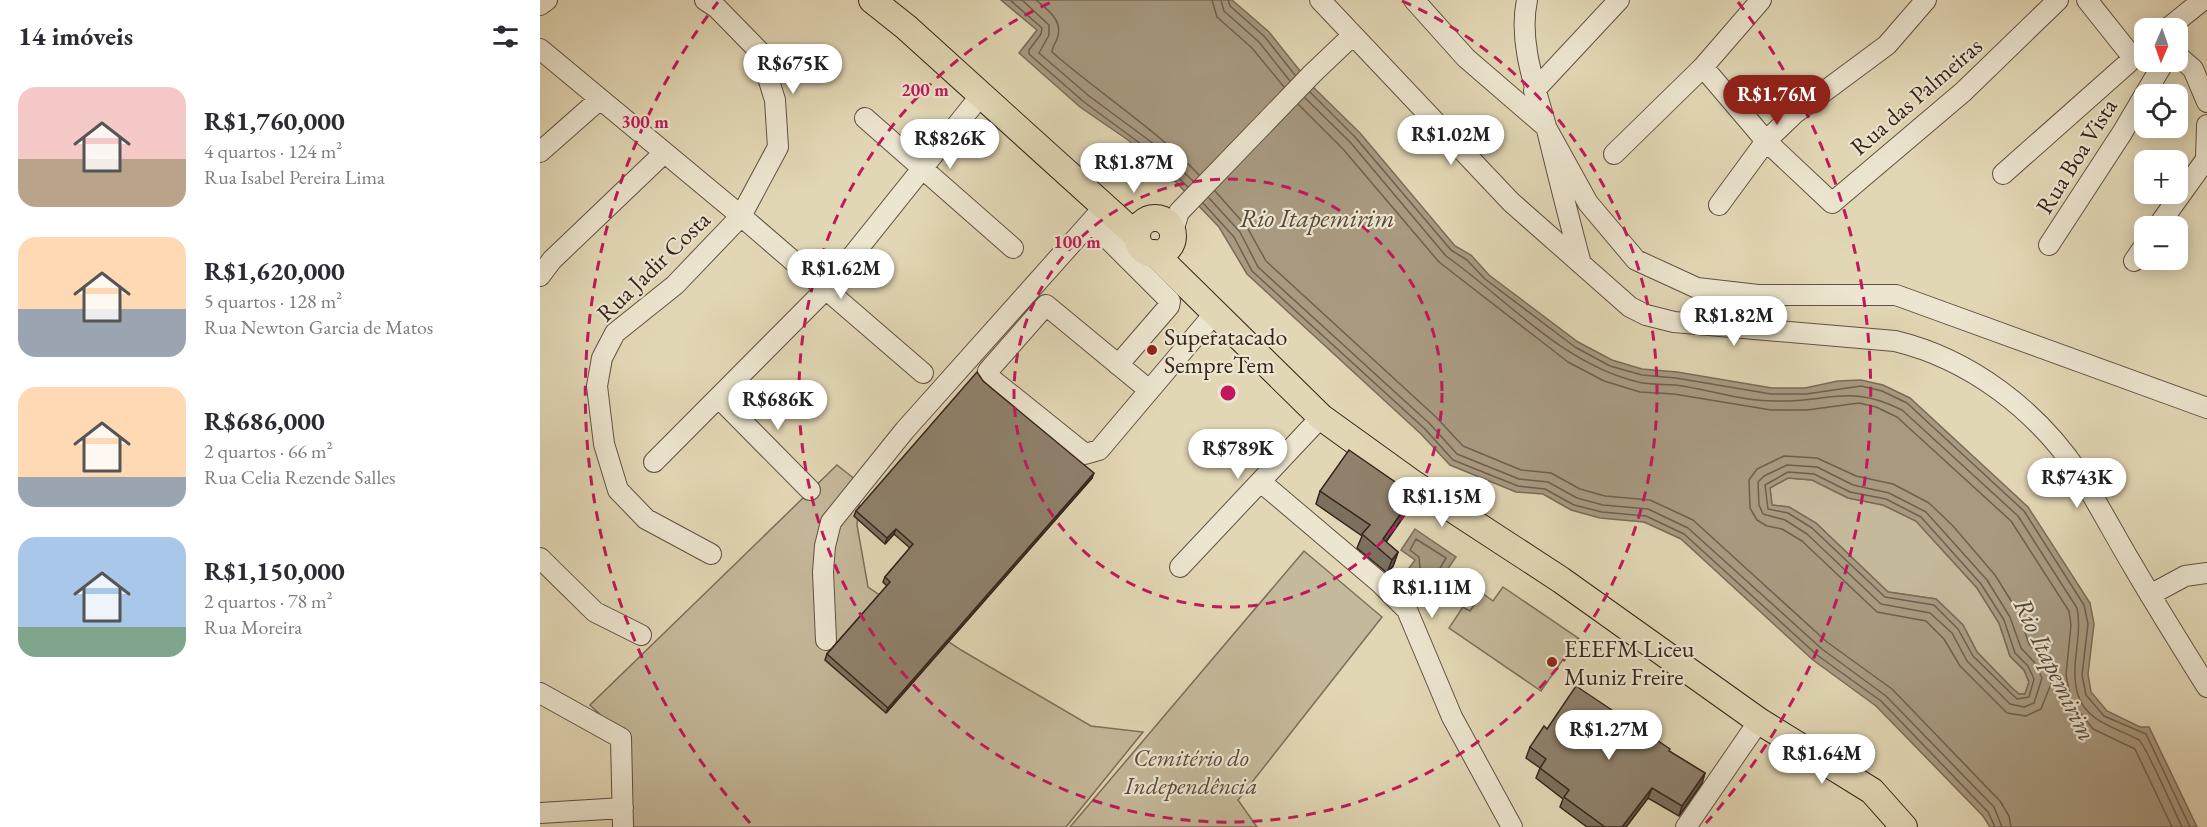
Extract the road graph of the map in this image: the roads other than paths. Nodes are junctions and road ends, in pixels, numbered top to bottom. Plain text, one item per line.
1 (547, 0) edge
2 (705, 0) edge
3 (872, 0) edge
4 (1320, 0) edge
5 (1413, 0) edge
6 (1527, 0) edge
7 (1619, 0) edge
8 (1761, 0) edge
9 (1926, 0) edge
10 (2058, 0) edge
11 (2087, 0) edge
12 (2203, 0) edge
13 (540, 5) edge
14 (2180, 18) edge
15 (1353, 35) junction
16 (2134, 47) edge
17 (540, 49) edge
18 (2134, 58) edge
19 (2188, 65) edge
20 (1703, 67) junction
21 (2157, 72) edge
22 (1534, 91) junction
23 (981, 95) junction
24 (599, 100) junction
25 (2207, 102) edge
26 (865, 118) dead end
27 (2207, 125) edge
28 (1546, 127) junction
29 (1766, 141) junction
30 (540, 152) edge
31 (664, 153) junction
32 (1614, 154) dead end
33 (2206, 159) edge
34 (922, 170) junction
35 (2003, 174) dead end
36 (1719, 204) dead end
37 (1102, 213) junction
38 (741, 216) junction
39 (2165, 216) edge
40 (1163, 228) junction
41 (2049, 245) dead end
42 (1013, 248) dead end
43 (546, 255) edge
44 (1581, 264) junction
45 (540, 276) edge
46 (825, 290) junction
47 (1214, 314) junction
48 (1118, 365) junction
49 (923, 373) dead end
50 (1149, 390) junction
51 (719, 398) junction
52 (2207, 408) edge
53 (1322, 417) junction
54 (654, 462) dead end
55 (1261, 482) junction
56 (810, 490) dead end
57 (711, 554) dead end
58 (540, 558) edge
59 (1180, 567) dead end
60 (2207, 573) edge
61 (2150, 595) junction
62 (641, 635) dead end
63 (826, 640) dead end
64 (2207, 687) edge
65 (540, 693) edge
66 (1760, 721) junction
67 (540, 813) edge
68 (623, 817) edge
69 (1512, 827) edge
70 (1686, 827) edge
71 (1904, 827) edge

1 - 13 street
2 - 38 street, Rua Jadir Costa
3 - 23 main road
4 - 15 street
5 - 28 street
6 - 22 street
7 - 22 street
8 - 20 street
9 - 29 street
10 - 29 street, Rua das Palmeiras
11 - 16 street
12 - 14 street
15 - 40 street
15 - 44 street
17 - 24 street
18 - 35 street
19 - 25 street
20 - 29 street
20 - 32 street
21 - 41 street, Rua Boa Vista
22 - 28 street
23 - 34 street
23 - 37 main road
24 - 30 street
24 - 31 street
26 - 34 street
27 - 33 street
28 - 44 street
28 - 52 street
29 - 36 street
31 - 38 street
31 - 43 street
33 - 39 street
34 - 42 street
34 - 46 street
37 - 40 main road
37 - 48 street
37 - 63 street
38 - 46 street
38 - 57 street, Rua Jadir Costa
40 - 47 main road
43 - 45 street
44 - 61 street
46 - 49 street
46 - 51 street
47 - 50 street
47 - 53 main road
48 - 50 street
48 - 50 street
51 - 54 street
51 - 56 street
53 - 55 street
53 - 66 main road
55 - 59 street
55 - 69 street
58 - 62 street
60 - 61 street
61 - 64 street
65 - 68 street
66 - 70 street
66 - 71 main road
67 - 68 street

